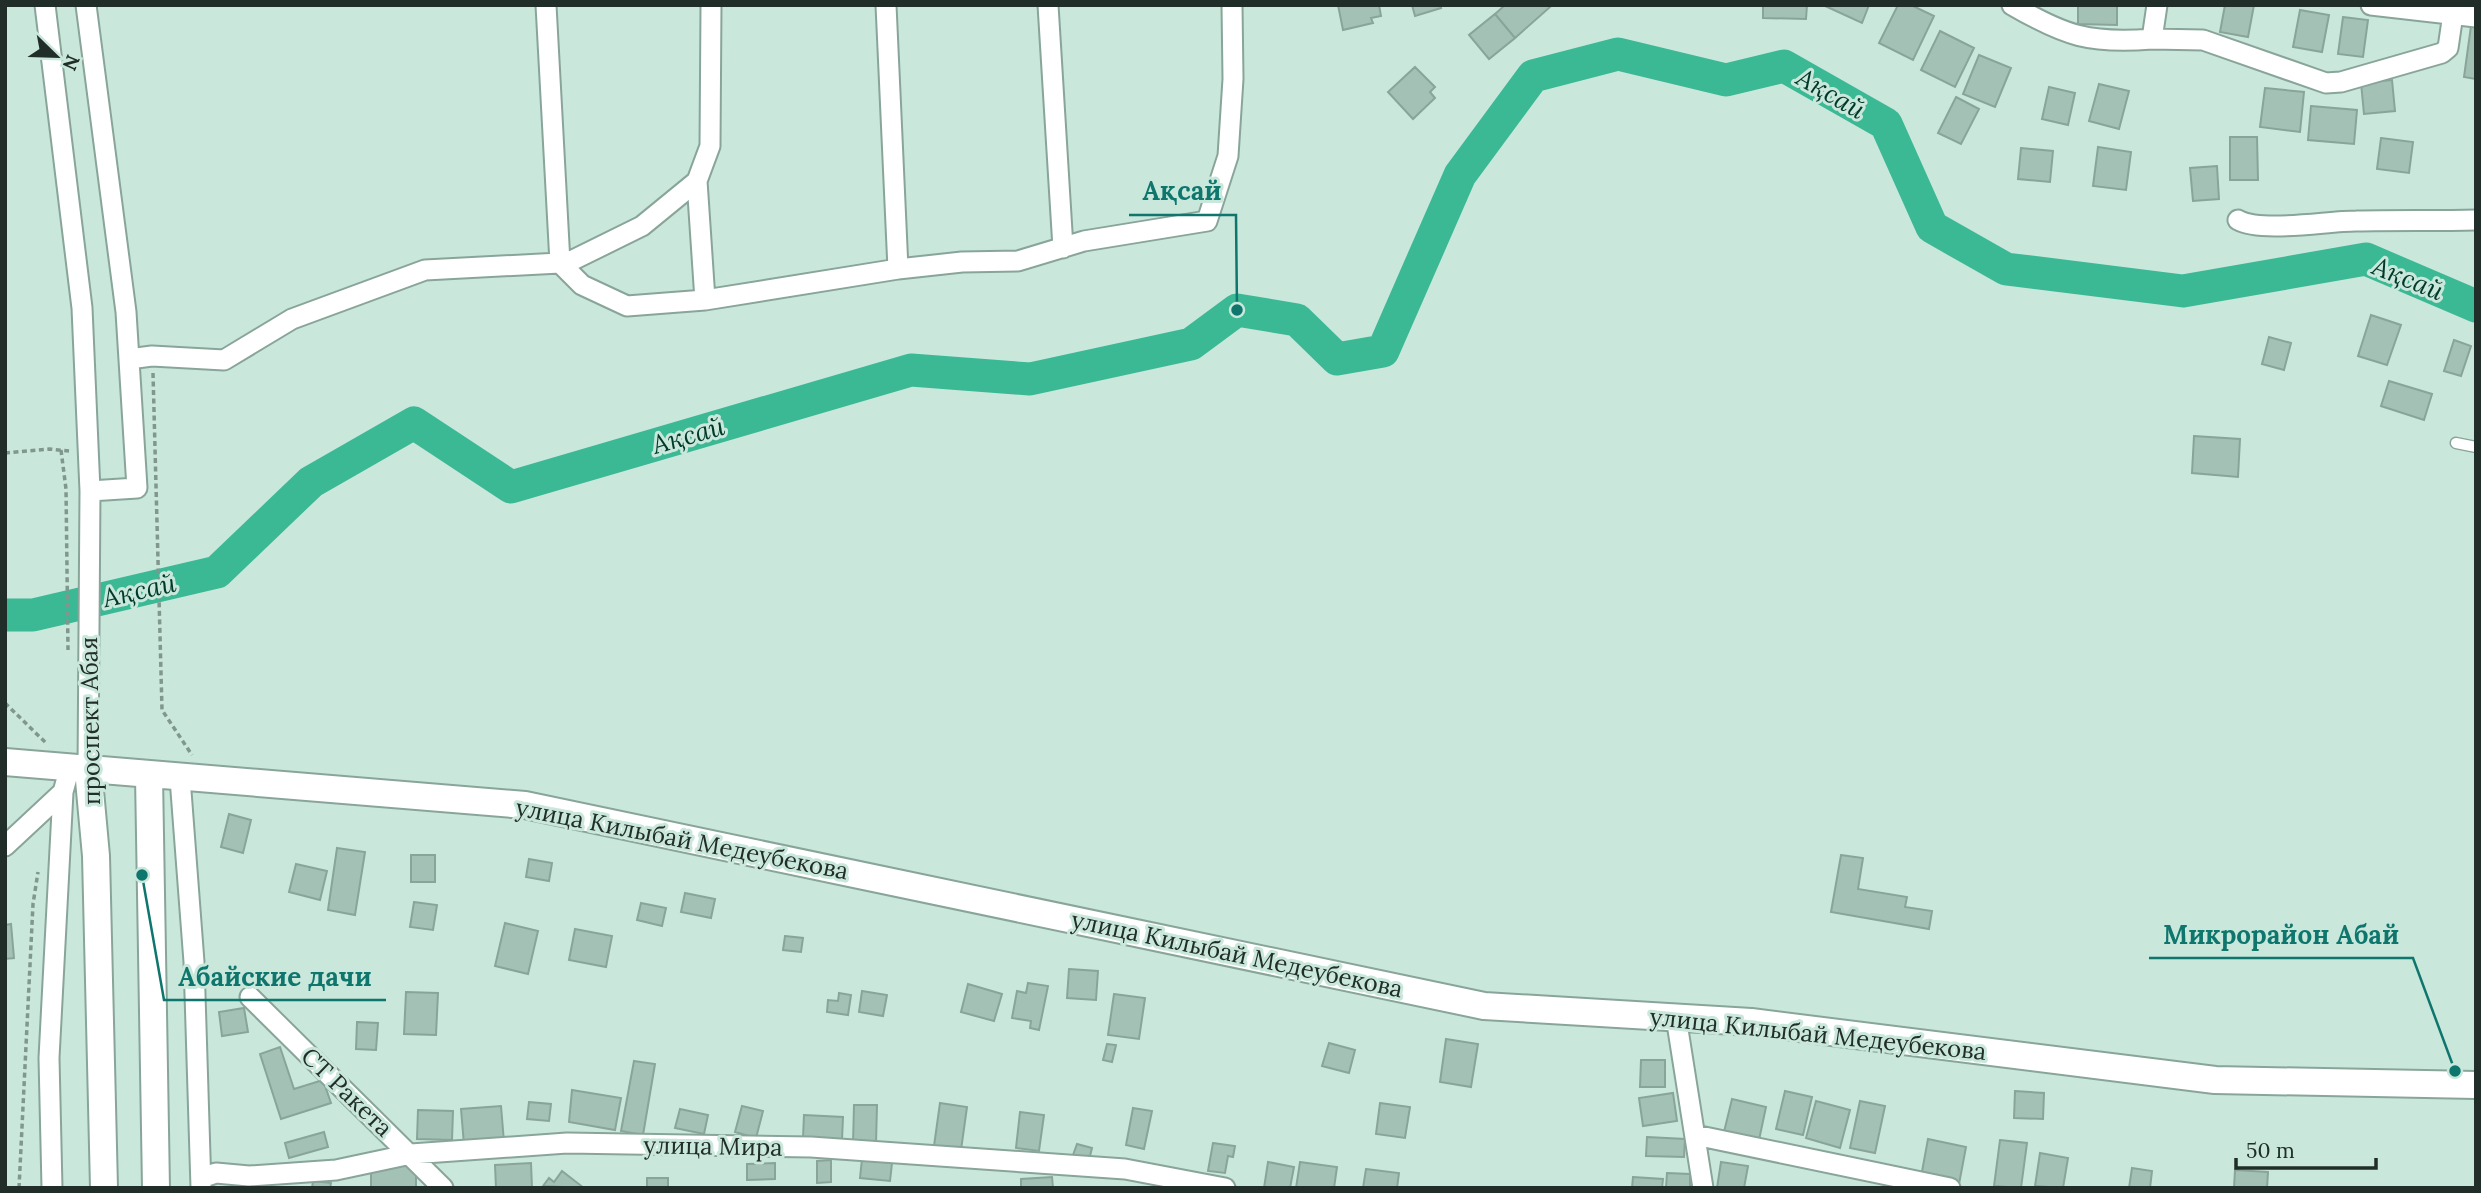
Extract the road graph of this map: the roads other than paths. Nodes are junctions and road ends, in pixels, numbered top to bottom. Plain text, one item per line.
1 (45, 5) edge
2 (86, 5) edge
3 (546, 5) edge
4 (711, 5) edge
5 (886, 5) edge
6 (1048, 5) edge
7 (1232, 5) edge
8 (2012, 5) edge
9 (2157, 5) edge
10 (2371, 5) edge
11 (2452, 14) junction
12 (2476, 17) edge
13 (2152, 39) junction
14 (697, 181) junction
15 (2238, 220) dead end
16 (2476, 220) edge
17 (1063, 248) junction
18 (560, 263) junction
19 (898, 269) junction
20 (705, 300) junction
21 (129, 359) junction
22 (2456, 443) dead end
23 (2476, 447) edge
24 (90, 491) junction
25 (5, 762) edge
26 (74, 776) junction
27 (149, 776) junction
28 (180, 778) junction
29 (5, 846) edge
30 (250, 997) dead end
31 (1675, 1017) junction
32 (2476, 1085) edge
33 (1695, 1135) junction
34 (411, 1154) junction
35 (201, 1183) edge
36 (52, 1188) edge
37 (104, 1188) edge
38 (156, 1188) edge
39 (443, 1188) edge
40 (1225, 1188) edge
41 (1703, 1188) edge
42 (1950, 1188) edge

1 - 24 street, проспект Абая
2 - 21 street
3 - 18 street
4 - 14 street
5 - 19 street
6 - 17 street
7 - 17 street
8 - 13 street
9 - 13 street
10 - 11 street
11 - 12 street
11 - 13 street
14 - 18 street
14 - 20 street
15 - 16 street
17 - 19 street
18 - 20 street
18 - 21 street
19 - 20 street
21 - 24 street
22 - 23 lane
24 - 26 street, проспект Абая
25 - 26 main road, улица Килыбай Медеубекова
26 - 27 main road, улица Килыбай Медеубекова
26 - 29 street
26 - 36 street
26 - 37 main road, проспект Абая
27 - 28 main road, улица Килыбай Медеубекова
27 - 38 main road
28 - 31 main road, улица Килыбай Медеубекова
28 - 35 street
30 - 34 street, СТ Ракета
31 - 32 main road, улица Килыбай Медеубекова
31 - 33 street
33 - 41 street
33 - 42 street
34 - 35 street, улица Мира
34 - 39 street, СТ Ракета
34 - 40 street, улица Мира

